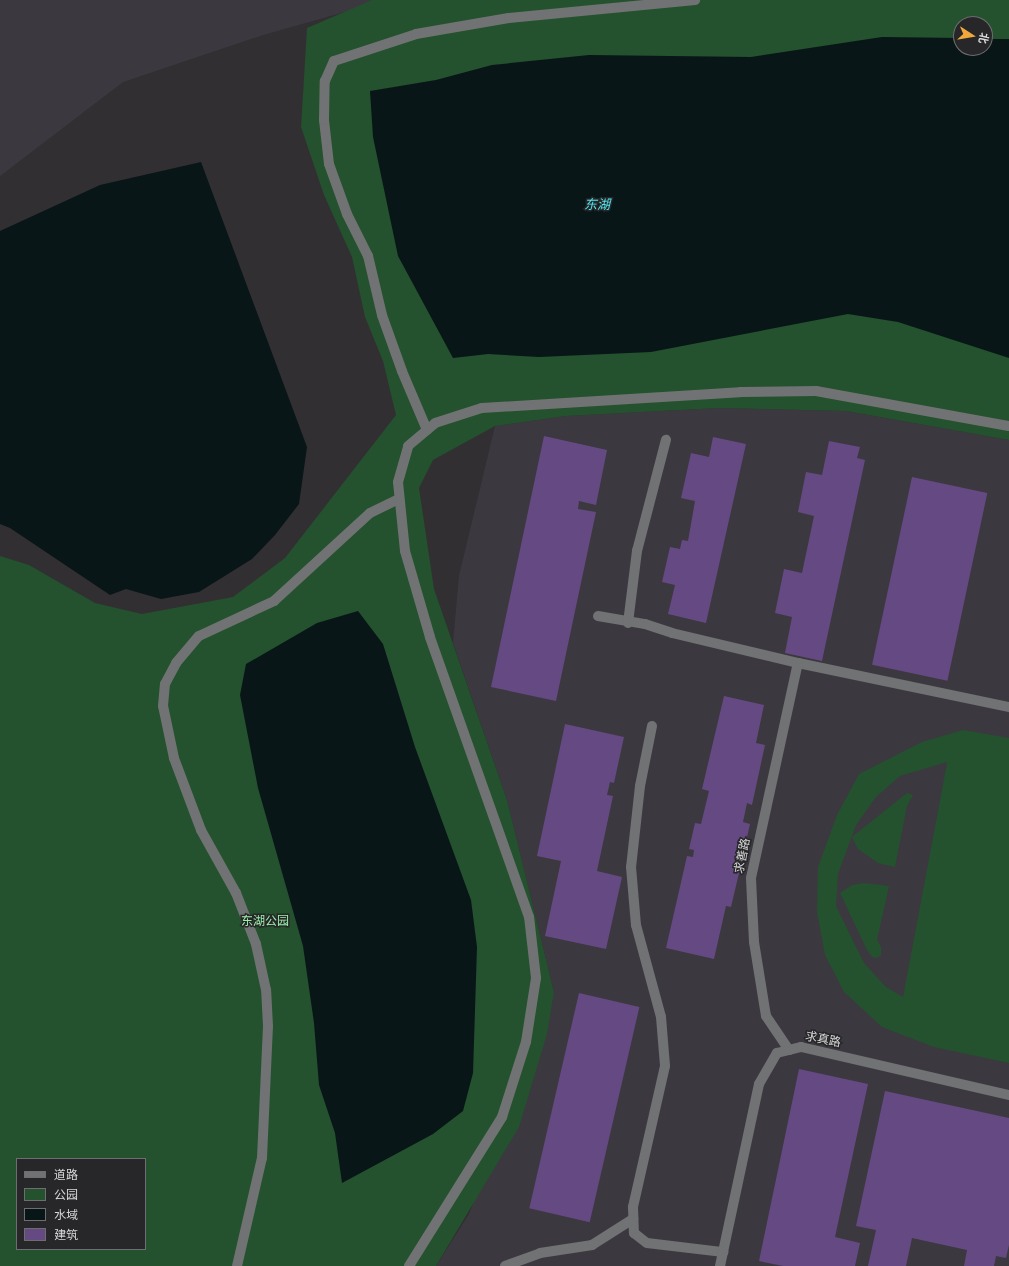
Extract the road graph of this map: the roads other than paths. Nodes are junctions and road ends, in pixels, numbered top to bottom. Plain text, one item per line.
1 (696, 0) edge
2 (1009, 426) edge
3 (427, 430) junction
4 (666, 440) dead end
5 (399, 499) junction
6 (598, 616) dead end
7 (628, 622) junction
8 (798, 663) junction
9 (1009, 707) edge
10 (652, 726) dead end
11 (789, 1050) junction
12 (1009, 1095) edge
13 (633, 1220) junction
14 (723, 1252) junction
15 (237, 1266) edge
16 (409, 1266) edge
17 (505, 1266) edge
18 (720, 1266) edge

1 - 3 street
2 - 3 street
3 - 5 street
4 - 7 street
5 - 15 street
5 - 16 street
6 - 7 street
7 - 8 street
8 - 9 street
8 - 11 street, 求善路
10 - 13 street
11 - 12 street, 求真路
11 - 14 street, 求真路
13 - 14 street
13 - 17 street
14 - 18 street, 求真路

